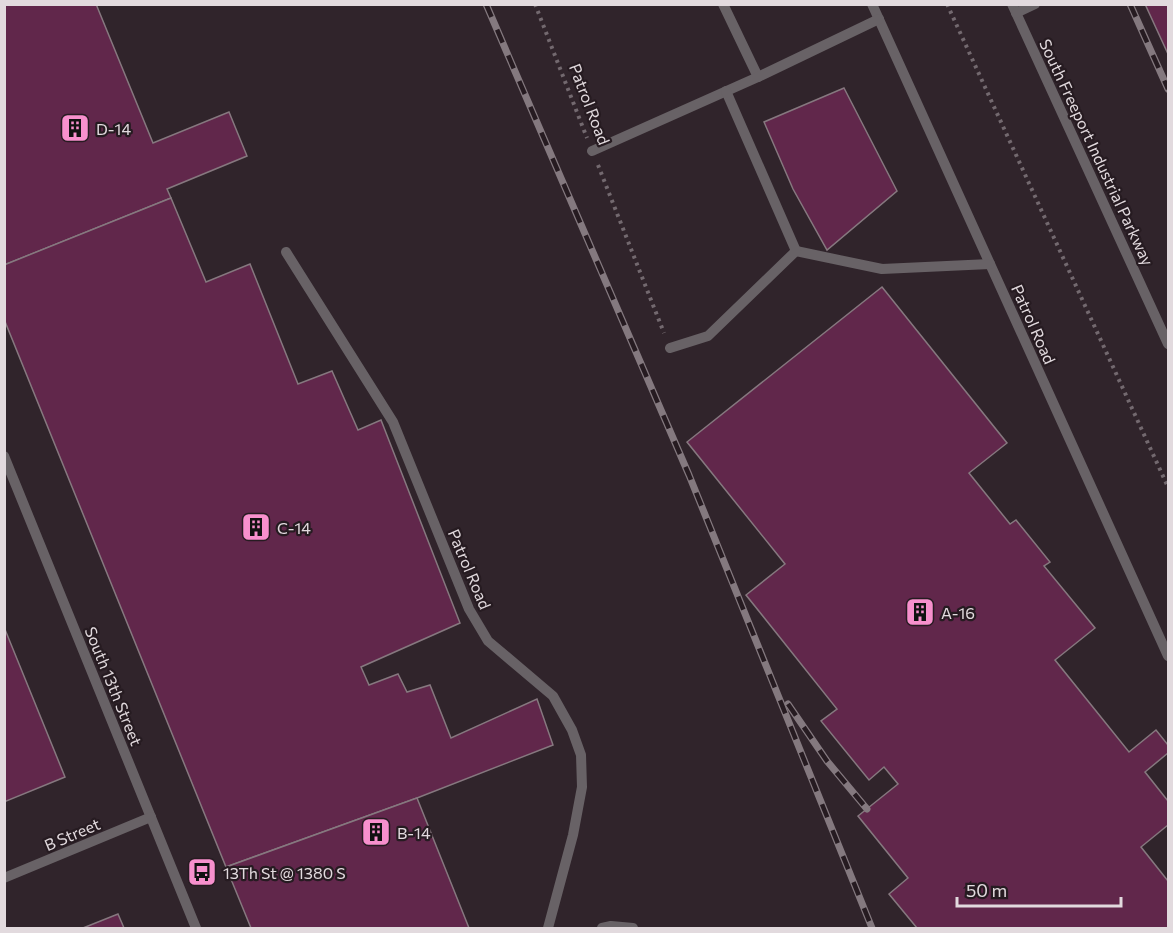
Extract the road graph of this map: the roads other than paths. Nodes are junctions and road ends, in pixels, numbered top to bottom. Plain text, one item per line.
1 (723, 4) edge
2 (872, 4) edge
3 (1035, 4) edge
4 (1014, 9) edge
5 (879, 19) junction
6 (758, 77) junction
7 (726, 91) junction
8 (592, 151) road end
9 (796, 251) junction
10 (286, 252) dead end
11 (990, 264) junction
12 (1168, 344) edge
13 (670, 348) road end
14 (4, 456) edge
15 (1168, 656) edge
16 (151, 817) junction
17 (4, 878) edge
18 (196, 928) edge
19 (548, 928) edge
20 (602, 928) edge
21 (633, 928) edge

1 - 6 lane
2 - 5 lane, Patrol Road
3 - 4 lane
4 - 12 lane, South Freeport Industrial Parkway
5 - 6 lane
5 - 11 lane, Patrol Road
6 - 7 lane
7 - 8 lane
7 - 9 lane
9 - 11 lane
9 - 13 lane
10 - 19 lane, Patrol Road
11 - 15 lane, Patrol Road
14 - 16 lane, South 13th Street
16 - 17 lane, B Street
16 - 18 lane, South 13th Street
20 - 21 lane

